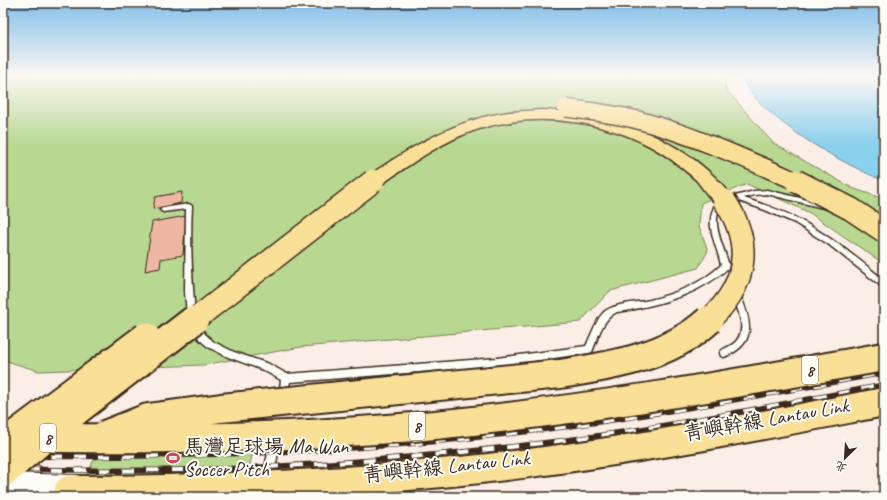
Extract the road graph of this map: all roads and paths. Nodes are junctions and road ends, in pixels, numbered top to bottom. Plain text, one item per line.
1 (566, 112) junction
2 (370, 177) junction
3 (736, 198) junction
4 (163, 210) dead end
5 (884, 225) edge
6 (884, 230) edge
7 (728, 272) junction
8 (884, 284) edge
9 (724, 353) dead end
10 (884, 357) edge
11 (884, 361) edge
12 (286, 378) junction
13 (884, 398) edge
14 (884, 402) edge
15 (280, 413) dead end
16 (278, 427) dead end
17 (3, 437) edge
18 (94, 439) junction
19 (3, 443) edge
20 (3, 473) edge
21 (3, 483) edge
22 (387, 486) dead end
23 (3, 488) edge
24 (69, 490) junction
25 (115, 497) edge
26 (265, 497) edge
27 (386, 497) edge

1 - 2 highway
1 - 6 highway, bridge
1 - 18 highway, bridge
2 - 19 highway, bridge
2 - 20 highway, bridge
3 - 5 lane
3 - 7 lane
3 - 8 lane
4 - 12 lane
7 - 9 lane
7 - 12 lane
10 - 18 highway, 8, bridge
11 - 19 street, 青嶼幹線 Lantau Link, bridge
12 - 15 lane
13 - 21 street, 青嶼幹線 Lantau Link, bridge
14 - 24 highway, 青嶼幹線 Lantau Link, bridge
16 - 26 lane
17 - 18 highway, 8, bridge
22 - 27 lane
23 - 24 highway, 青嶼幹線 Lantau Link
24 - 25 highway, bridge

